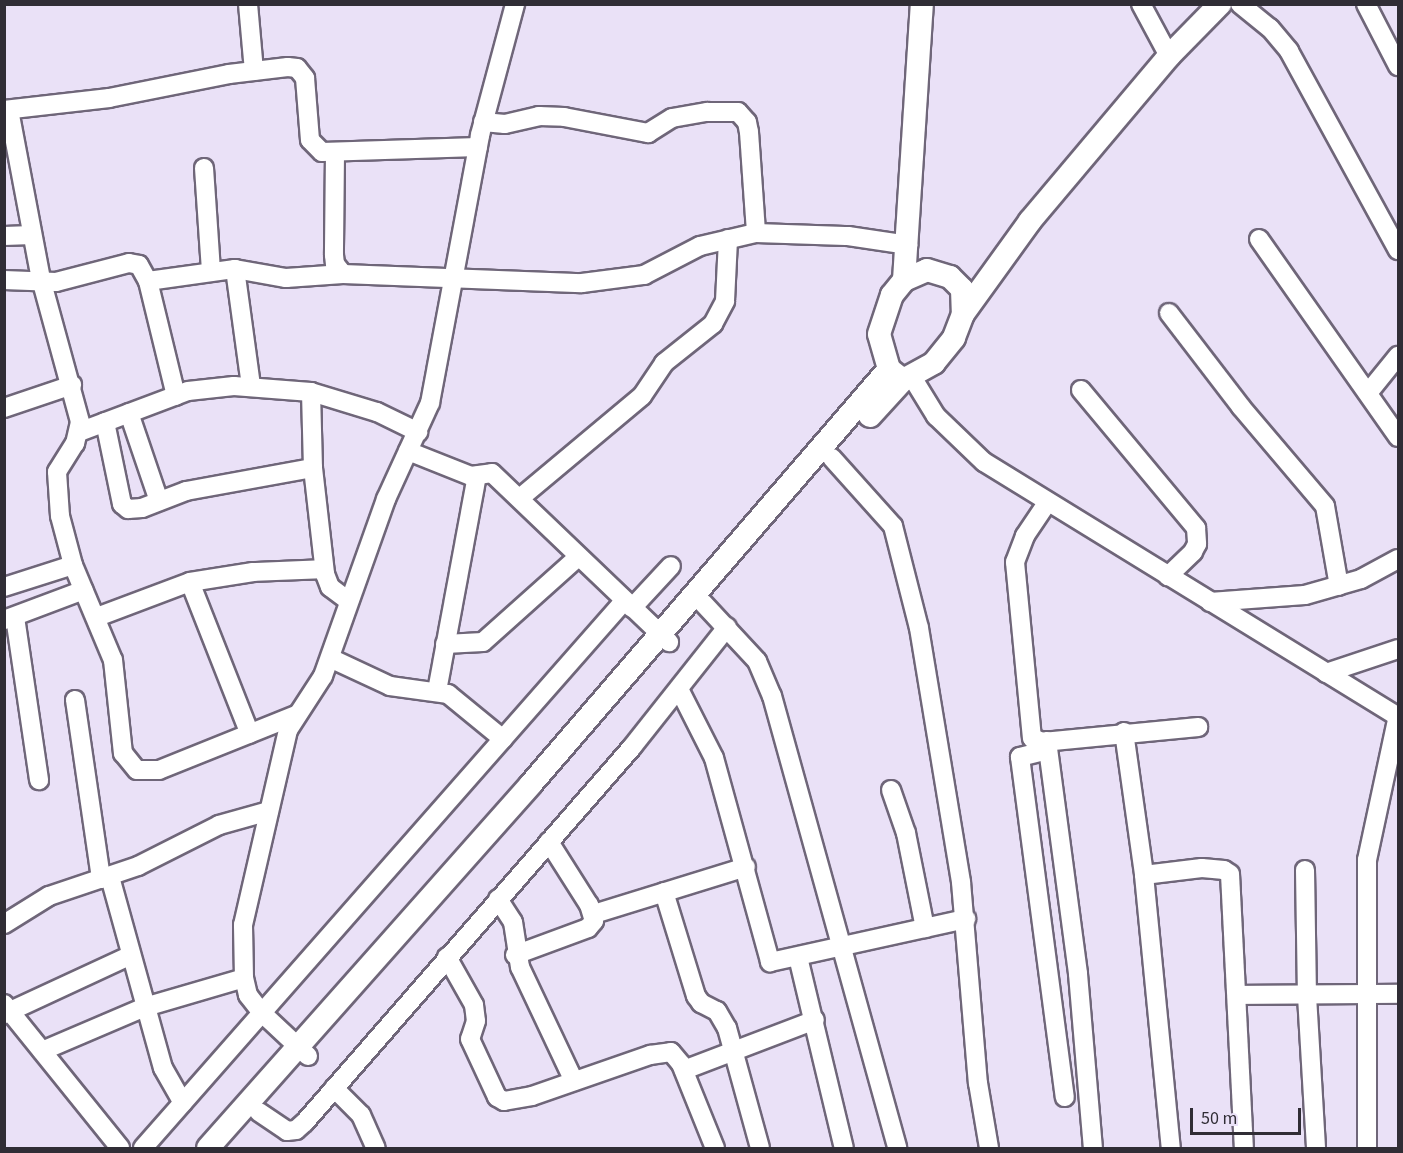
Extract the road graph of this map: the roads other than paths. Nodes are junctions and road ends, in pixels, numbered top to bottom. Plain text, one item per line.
1 (248, 4) edge
2 (515, 4) edge
3 (922, 4) edge
4 (1141, 4) edge
5 (1240, 4) edge
6 (1365, 4) edge
7 (1215, 6) edge
8 (1169, 56) junction
9 (1398, 66) edge
10 (254, 71) junction
11 (7, 110) edge
12 (483, 122) junction
13 (478, 147) junction
14 (334, 153) junction
15 (204, 168) dead end
16 (756, 233) junction
17 (32, 235) junction
18 (4, 236) edge
19 (728, 239) junction
20 (1259, 239) dead end
21 (908, 245) junction
22 (1398, 250) edge
23 (235, 269) junction
24 (211, 272) junction
25 (343, 274) junction
26 (453, 278) junction
27 (41, 279) junction
28 (4, 280) edge
29 (904, 280) junction
30 (148, 281) junction
31 (1169, 313) dead end
32 (963, 314) junction
33 (1398, 356) edge
34 (901, 375) junction
35 (72, 385) junction
36 (251, 386) junction
37 (1081, 390) dead end
38 (311, 392) junction
39 (1368, 393) junction
40 (176, 396) junction
41 (4, 408) edge
42 (129, 413) junction
43 (105, 422) junction
44 (80, 432) junction
45 (418, 432) junction
46 (1398, 437) edge
47 (408, 451) junction
48 (832, 458) junction
49 (313, 468) junction
50 (477, 476) junction
51 (520, 498) junction
52 (159, 501) junction
53 (1047, 503) junction
54 (578, 557) junction
55 (1398, 559) edge
56 (74, 566) junction
57 (671, 566) dead end
58 (324, 569) junction
59 (1168, 576) junction
60 (190, 582) junction
61 (1339, 586) junction
62 (4, 587) edge
63 (84, 590) junction
64 (347, 600) junction
65 (1210, 602) junction
66 (703, 603) junction
67 (628, 604) junction
68 (97, 617) junction
69 (10, 618) edge
70 (727, 627) junction
71 (664, 638) junction
72 (445, 644) junction
73 (1398, 649) edge
74 (330, 658) junction
75 (1326, 673) junction
76 (679, 689) junction
77 (437, 691) junction
78 (75, 700) dead end
79 (296, 715) junction
80 (1398, 717) edge
81 (1198, 727) dead end
82 (1124, 732) junction
83 (250, 734) junction
84 (503, 739) junction
85 (1048, 745) junction
86 (39, 780) dead end
87 (891, 790) dead end
88 (269, 811) junction
89 (549, 842) junction
90 (746, 867) junction
91 (1305, 870) dead end
92 (1144, 875) junction
93 (105, 878) junction
94 (664, 892) junction
95 (498, 899) junction
96 (594, 914) junction
97 (966, 919) junction
98 (4, 924) edge
99 (925, 928) junction
100 (842, 945) junction
101 (131, 955) junction
102 (515, 955) junction
103 (447, 957) junction
104 (798, 957) junction
105 (244, 978) junction
106 (1398, 994) edge
107 (1237, 995) junction
108 (1307, 996) junction
109 (1370, 996) junction
110 (145, 1007) junction
111 (7, 1010) edge
112 (262, 1013) junction
113 (815, 1020) junction
114 (42, 1051) junction
115 (304, 1052) junction
116 (734, 1052) junction
117 (684, 1070) junction
118 (574, 1081) junction
119 (334, 1088) junction
120 (1065, 1098) dead end
121 (183, 1103) junction
122 (259, 1112) junction
123 (120, 1149) edge
124 (143, 1149) edge
125 (208, 1149) edge
126 (227, 1149) edge
127 (376, 1149) edge
128 (714, 1149) edge
129 (760, 1149) edge
130 (844, 1149) edge
131 (897, 1149) edge
132 (989, 1149) edge
133 (1093, 1149) edge
134 (1171, 1149) edge
135 (1244, 1149) edge
136 (1317, 1149) edge
137 (1367, 1149) edge

1 - 10 street
2 - 12 street
3 - 21 main road
4 - 8 street
5 - 22 street
6 - 9 street
7 - 8 main road
8 - 32 main road
10 - 11 street
10 - 14 street
11 - 17 street
12 - 13 street
12 - 16 street
13 - 14 street
13 - 26 street
14 - 25 street
15 - 24 street
16 - 19 street
16 - 21 street
17 - 18 street
17 - 27 street
19 - 26 street
19 - 51 street
20 - 39 street
21 - 29 main road
23 - 24 street
23 - 25 street
23 - 36 street
24 - 30 street
25 - 26 street
26 - 45 street
27 - 28 street
27 - 30 street
27 - 35 street
29 - 32 main road
29 - 34 main road
30 - 40 street
31 - 61 street
32 - 34 main road
33 - 39 street
34 - 48 main road
34 - 53 street
34 - 71 main road
35 - 41 street
35 - 44 street
36 - 38 street
36 - 40 street
37 - 59 street
38 - 45 street
38 - 49 street
39 - 46 street
40 - 42 street
42 - 43 street
42 - 52 street
43 - 44 street
43 - 52 street
44 - 56 street
45 - 47 street
47 - 50 street
47 - 64 street
48 - 66 main road
48 - 97 street
49 - 52 street
49 - 58 street
50 - 51 street
50 - 72 street
51 - 54 street
53 - 59 street
53 - 85 street
54 - 67 street
54 - 72 street
55 - 61 street
56 - 62 street
56 - 63 street
57 - 67 street
58 - 60 street
58 - 64 street
59 - 65 street
60 - 68 street
60 - 83 street
61 - 65 street
63 - 68 street
63 - 69 street
64 - 74 street
65 - 75 street
66 - 70 street
66 - 71 main road
67 - 71 street
67 - 84 street
68 - 83 street
69 - 86 street
70 - 76 street
70 - 100 street
71 - 115 main road
72 - 77 street
73 - 75 street
74 - 77 street
74 - 79 street
75 - 80 street
76 - 89 street
76 - 90 street
77 - 84 street
78 - 93 street
79 - 83 street
79 - 88 street
80 - 109 street
81 - 82 street
82 - 85 street
82 - 92 street
84 - 112 street
85 - 120 street
85 - 133 street
87 - 99 street
88 - 93 street
88 - 105 street
89 - 95 street
89 - 96 street
90 - 94 street
90 - 104 street
91 - 108 street
92 - 107 street
92 - 134 street
93 - 98 street
93 - 101 street
94 - 96 street
94 - 116 street
95 - 102 street
95 - 103 street
96 - 102 street
97 - 99 street
97 - 132 street
99 - 100 street
100 - 104 street
100 - 131 street
101 - 110 street
101 - 111 street
102 - 118 street
103 - 118 street
103 - 119 street
104 - 113 street
105 - 110 street
105 - 112 street
106 - 109 street
107 - 108 street
107 - 135 street
108 - 109 street
108 - 136 street
109 - 137 street
110 - 114 street
110 - 121 street
111 - 114 street
112 - 115 street
112 - 121 street
113 - 116 street
113 - 130 street
114 - 123 street
115 - 122 main road
115 - 125 main road
116 - 117 street
116 - 129 street
117 - 118 street
117 - 128 street
119 - 122 street
119 - 127 street
121 - 124 street
122 - 126 main road

